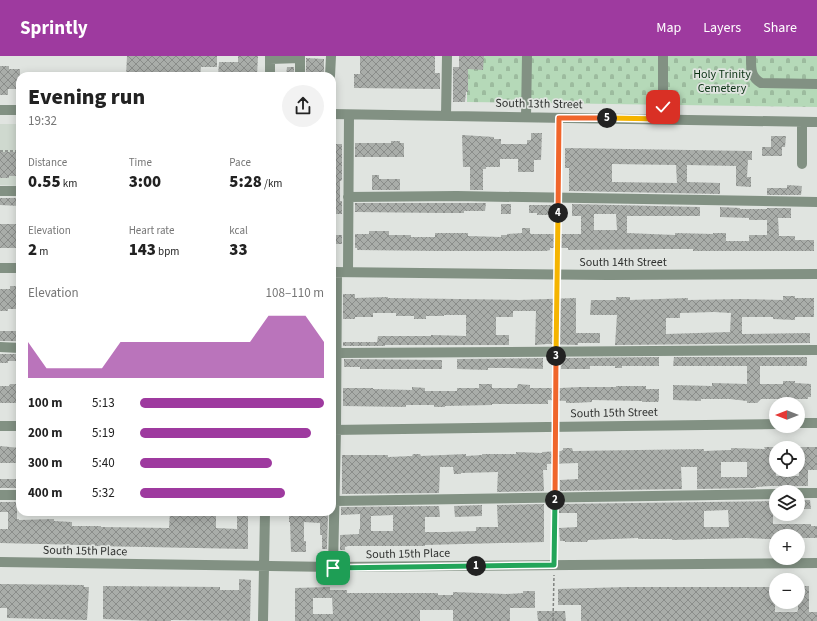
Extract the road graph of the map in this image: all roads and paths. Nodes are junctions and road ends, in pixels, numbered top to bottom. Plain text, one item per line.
1 (330, 56) edge
2 (447, 56) edge
3 (527, 56) edge
4 (663, 56) edge
5 (751, 56) edge
6 (270, 57) edge
7 (300, 57) edge
8 (270, 72) edge
9 (300, 72) edge
10 (330, 72) edge
11 (817, 84) edge
12 (0, 110) edge
13 (16, 110) edge
14 (336, 114) edge
15 (349, 115) junction
16 (446, 116) junction
17 (526, 117) junction
18 (559, 118) junction
19 (663, 119) junction
20 (802, 122) junction
21 (817, 122) edge
22 (0, 151) edge
23 (16, 151) edge
24 (802, 164) dead end
25 (0, 191) edge
26 (16, 191) edge
27 (348, 196) junction
28 (558, 198) junction
29 (817, 202) edge
30 (0, 268) edge
31 (16, 268) edge
32 (336, 272) edge
33 (348, 272) junction
34 (557, 274) junction
35 (817, 274) edge
36 (336, 326) edge
37 (0, 347) edge
38 (16, 348) edge
39 (817, 350) edge
40 (556, 352) junction
41 (337, 353) junction
42 (336, 379) edge
43 (805, 423) edge
44 (817, 423) edge
45 (769, 424) edge
46 (0, 426) edge
47 (16, 426) edge
48 (556, 427) junction
49 (336, 430) edge
50 (805, 493) edge
51 (817, 493) edge
52 (769, 494) edge
53 (0, 495) edge
54 (16, 495) edge
55 (555, 497) junction
56 (336, 501) edge
57 (265, 516) edge
58 (334, 516) edge
59 (0, 562) edge
60 (817, 563) edge
61 (554, 565) junction
62 (264, 567) junction
63 (333, 568) junction
64 (263, 621) edge
65 (553, 621) edge

1 - 10 street
2 - 16 street
3 - 17 street
4 - 19 street
5 - 11 street
6 - 7 street
6 - 8 street
7 - 9 street
12 - 13 street
14 - 15 street, South 13th Street
15 - 16 street, South 13th Street
15 - 27 street
16 - 17 street, South 13th Street
17 - 18 street, South 13th Street
18 - 19 street, South 13th Street
18 - 28 path
19 - 20 street, South 13th Street
20 - 21 street, South 13th Street
20 - 24 street
22 - 23 path
25 - 26 street
27 - 28 street
27 - 33 street
28 - 29 street
28 - 34 path
30 - 31 street
32 - 33 street, South 14th Street
33 - 34 street, South 14th Street
34 - 35 street, South 14th Street
34 - 40 path
36 - 41 street
37 - 38 street
39 - 40 street
40 - 41 street
40 - 48 path
41 - 42 street
43 - 44 street
45 - 48 street, South 15th Street
46 - 47 street
48 - 49 street, South 15th Street
48 - 55 path
50 - 51 street
52 - 55 street
53 - 54 street
55 - 56 street
55 - 61 path
57 - 62 street
58 - 63 street
59 - 62 street, South 15th Place
60 - 61 street, South 15th Place
61 - 63 street, South 15th Place
61 - 65 path
62 - 63 street, South 15th Place
62 - 64 street

